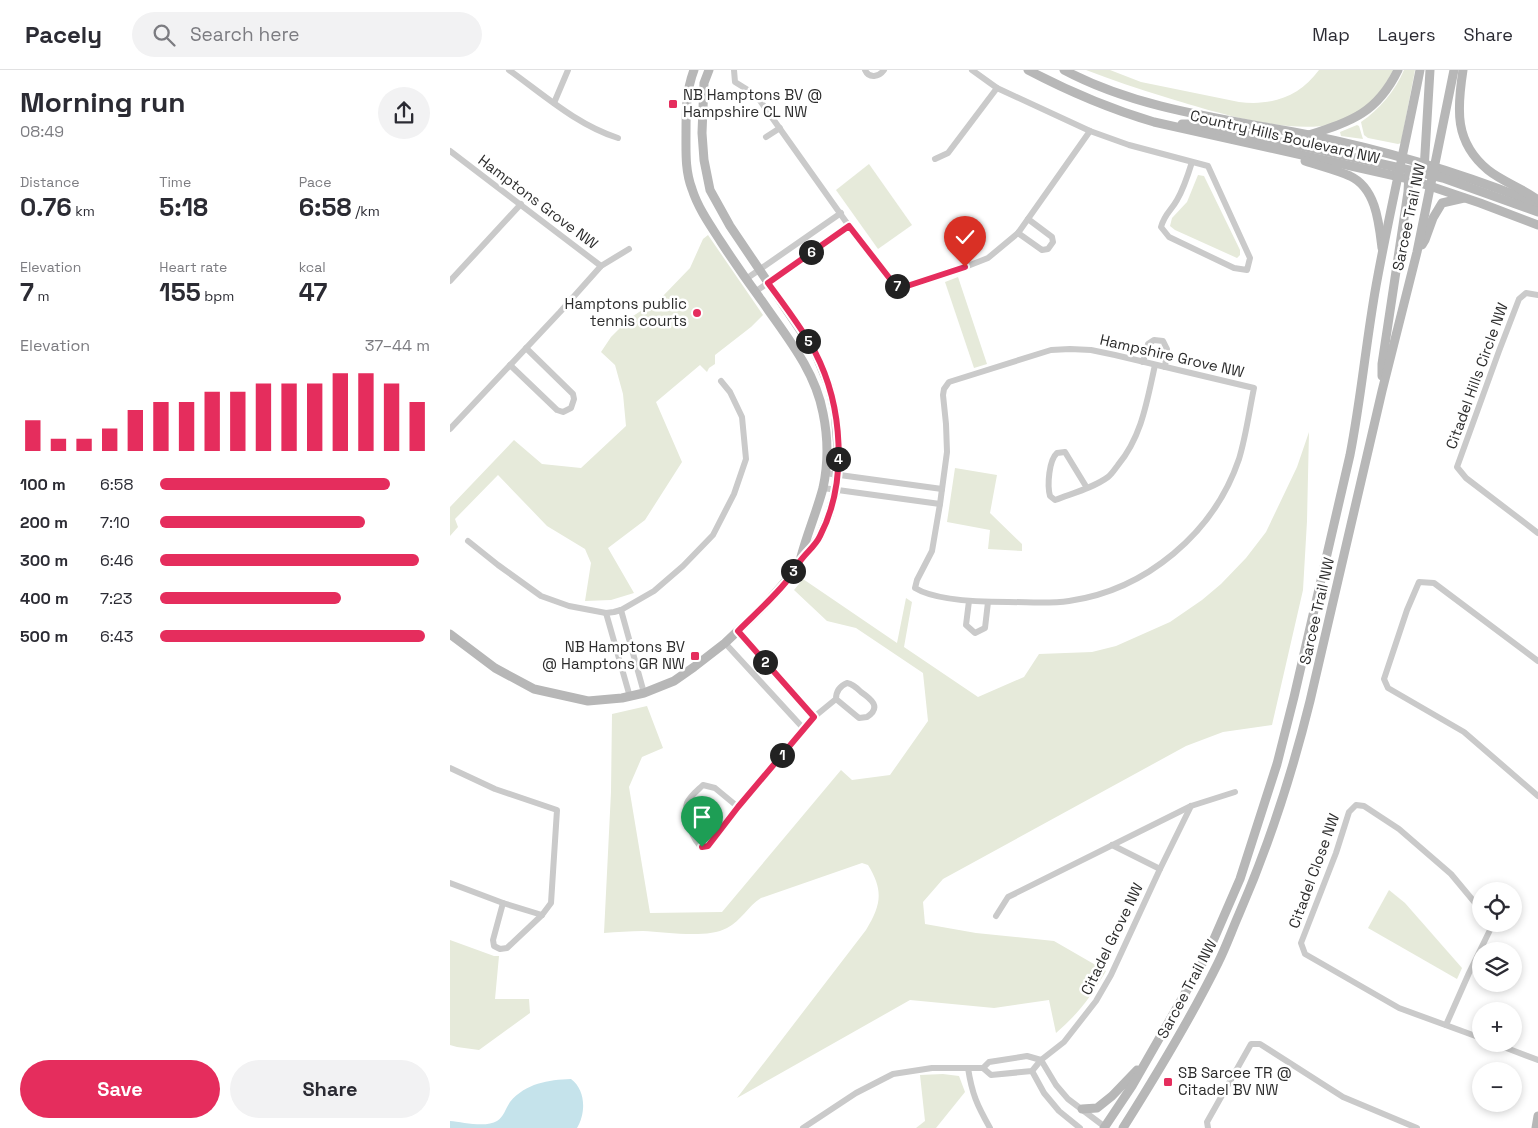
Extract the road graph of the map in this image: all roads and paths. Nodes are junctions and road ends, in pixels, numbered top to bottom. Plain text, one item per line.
1 (509, 70) edge
2 (568, 70) edge
3 (694, 70) edge
4 (709, 70) edge
5 (734, 70) edge
6 (865, 70) edge
7 (884, 70) edge
8 (972, 70) edge
9 (1028, 70) edge
10 (1064, 70) edge
11 (1398, 70) edge
12 (1420, 70) edge
13 (1430, 70) edge
14 (1454, 70) edge
15 (1463, 70) edge
16 (997, 88) junction
17 (554, 103) junction
18 (1164, 124) junction
19 (780, 128) junction
20 (1090, 131) junction
21 (1309, 135) junction
22 (766, 137) dead end
23 (618, 138) dead end
24 (1277, 150) junction
25 (450, 151) edge
26 (1402, 157) junction
27 (935, 159) dead end
28 (1192, 162) junction
29 (1428, 169) junction
30 (1405, 174) junction
31 (1430, 186) junction
32 (1465, 198) junction
33 (1538, 200) edge
34 (521, 204) junction
35 (1538, 204) edge
36 (1538, 212) edge
37 (841, 213) junction
38 (1028, 218) junction
39 (1538, 225) edge
40 (849, 226) junction
41 (1018, 233) junction
42 (629, 249) dead end
43 (1417, 252) junction
44 (1383, 256) junction
45 (601, 266) junction
46 (760, 270) junction
47 (746, 279) junction
48 (450, 281) edge
49 (768, 283) junction
50 (755, 292) junction
51 (1538, 295) edge
52 (526, 348) junction
53 (1143, 362) junction
54 (510, 365) junction
55 (1155, 365) junction
56 (1165, 367) junction
57 (721, 381) dead end
58 (1382, 391) junction
59 (450, 429) edge
60 (825, 474) junction
61 (838, 474) junction
62 (823, 488) junction
63 (1087, 488) junction
64 (942, 489) junction
65 (836, 490) junction
66 (940, 504) junction
67 (1538, 533) edge
68 (468, 541) dead end
69 (800, 561) junction
70 (969, 601) junction
71 (988, 602) junction
72 (621, 610) junction
73 (606, 613) junction
74 (738, 631) junction
75 (452, 638) edge
76 (725, 643) junction
77 (1538, 661) edge
78 (644, 693) junction
79 (630, 697) junction
80 (836, 699) junction
81 (814, 717) junction
82 (804, 729) junction
83 (450, 768) edge
84 (1236, 792) dead end
85 (1538, 795) edge
86 (1191, 806) junction
87 (738, 807) junction
88 (1112, 845) junction
89 (1160, 869) junction
90 (450, 883) edge
91 (1472, 899) edge
92 (503, 903) junction
93 (542, 915) junction
94 (996, 916) dead end
95 (1489, 932) edge
96 (1446, 1025) junction
97 (1472, 1035) edge
98 (1517, 1052) edge
99 (1041, 1060) junction
100 (1145, 1060) junction
101 (1538, 1060) edge
102 (968, 1068) junction
103 (982, 1068) junction
104 (1032, 1071) junction
105 (1082, 1110) junction
106 (1538, 1116) edge
107 (803, 1128) edge
108 (990, 1128) edge
109 (1080, 1128) edge
110 (1105, 1128) edge
111 (1123, 1128) edge
112 (1208, 1128) edge
113 (1417, 1128) edge
114 (1536, 1128) edge

1 - 17 street
2 - 17 street
3 - 47 main road
4 - 46 main road
5 - 19 street
6 - 7 street
8 - 16 street
9 - 18 main road, Country Hills Boulevard NW
10 - 21 main road, Country Hills Boulevard NW
11 - 21 main road
12 - 26 main road, Sarcee Trail NW
13 - 29 main road
14 - 29 main road, Sarcee Trail NW
15 - 33 main road
16 - 20 street
16 - 27 street
17 - 23 street
18 - 24 main road, Country Hills Boulevard NW
18 - 30 main road
19 - 22 street
19 - 37 street
20 - 28 street
20 - 38 street
21 - 26 main road, Country Hills Boulevard NW
24 - 30 main road, Country Hills Boulevard NW
24 - 44 main road
25 - 34 street, Hamptons Grove NW
26 - 29 main road, Country Hills Boulevard NW
26 - 30 main road, Sarcee Trail NW
28 - 28 street
29 - 30 main road
29 - 31 main road, Sarcee Trail NW
29 - 35 main road, Country Hills Boulevard NW
29 - 36 main road
30 - 31 main road, Country Hills Boulevard NW
30 - 44 main road, Sarcee Trail NW
30 - 58 main road
31 - 32 main road, Country Hills Boulevard NW
31 - 43 main road, Sarcee Trail NW
32 - 39 main road, Country Hills Boulevard NW
32 - 43 main road
34 - 45 street, Hamptons Grove NW
34 - 48 street
37 - 40 street
37 - 46 street
38 - 41 street
38 - 41 street
40 - 41 street
40 - 49 street
42 - 45 street
43 - 58 main road, Sarcee Trail NW
44 - 100 main road, Sarcee Trail NW
45 - 52 street, Hamptons Grove NW
46 - 47 street
46 - 49 main road
47 - 50 main road
49 - 50 street
49 - 61 main road
50 - 60 main road
51 - 67 street, Citadel Hills Circle NW
52 - 54 street, Hamptons Grove NW
52 - 54 street
53 - 55 street, Hampshire Grove NW
53 - 56 street
53 - 64 street, Hampshire Grove NW
54 - 59 street, Hamptons Grove NW
55 - 56 street, Hampshire Grove NW
55 - 63 street
56 - 71 street, Hampshire Grove NW
57 - 72 street
58 - 111 main road, Sarcee Trail NW
60 - 61 street
60 - 62 main road
61 - 64 street
61 - 65 main road
62 - 65 street
62 - 69 main road
63 - 63 street
64 - 66 street, Hampshire Grove NW
65 - 66 street
65 - 69 main road
66 - 70 street, Hampshire Grove NW
68 - 73 street
69 - 74 main road
70 - 71 street, Hampshire Grove NW
70 - 71 street
72 - 73 street
72 - 78 street
73 - 79 street
74 - 76 main road
74 - 81 street
75 - 79 main road
76 - 78 main road
76 - 82 street
77 - 85 street
78 - 79 main road
80 - 80 street
80 - 81 street
81 - 82 street
82 - 87 street
83 - 93 street
84 - 86 street
86 - 88 street
86 - 89 street, Citadel Grove NW
87 - 87 street
88 - 89 street
88 - 94 street
89 - 99 street, Citadel Grove NW
90 - 92 street
91 - 96 street, Citadel Close NW
92 - 93 street
92 - 93 street
95 - 96 street
96 - 97 street, Citadel Close NW
98 - 101 street
99 - 103 street
99 - 104 street, Citadel Grove NW
99 - 105 street
100 - 105 main road
100 - 110 main road, Sarcee Trail NW
102 - 103 street
102 - 107 street
102 - 108 street
103 - 104 street
104 - 109 street
105 - 110 street
106 - 114 main road
112 - 113 street

